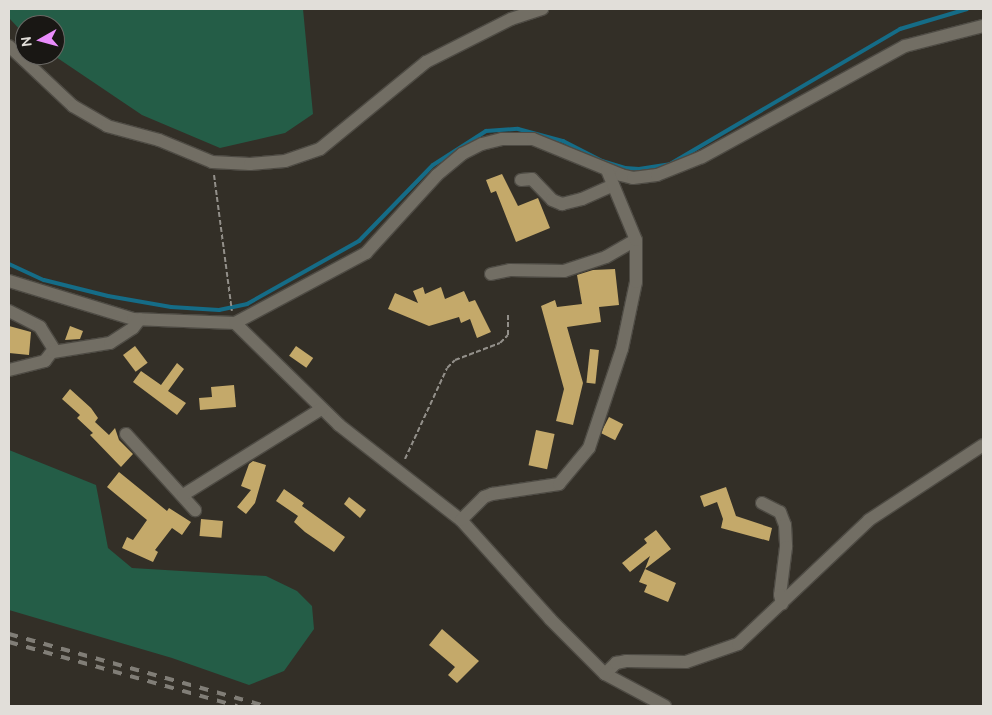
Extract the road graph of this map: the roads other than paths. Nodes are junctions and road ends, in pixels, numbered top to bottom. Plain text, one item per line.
1 (542, 9) edge
2 (983, 26) edge
3 (9, 46) edge
4 (607, 170) junction
5 (521, 180) dead end
6 (613, 185) junction
7 (636, 240) junction
8 (491, 274) dead end
9 (9, 280) edge
10 (9, 311) edge
11 (140, 319) junction
12 (235, 323) junction
13 (53, 352) junction
14 (9, 370) edge
15 (321, 409) junction
16 (126, 434) dead end
17 (983, 445) edge
18 (183, 495) junction
19 (762, 503) dead end
20 (195, 510) dead end
21 (461, 520) junction
22 (782, 604) junction
23 (605, 674) junction
24 (665, 706) edge

1 - 3 street
2 - 4 street
4 - 6 street
4 - 12 street
5 - 6 street
6 - 7 street
7 - 8 street
7 - 21 street
9 - 11 street
10 - 13 street
11 - 12 street
11 - 13 street
12 - 15 street
13 - 14 street
15 - 18 street
15 - 21 street
16 - 18 street
17 - 22 street
18 - 20 street
19 - 22 street
21 - 23 street
22 - 23 street
23 - 24 street

